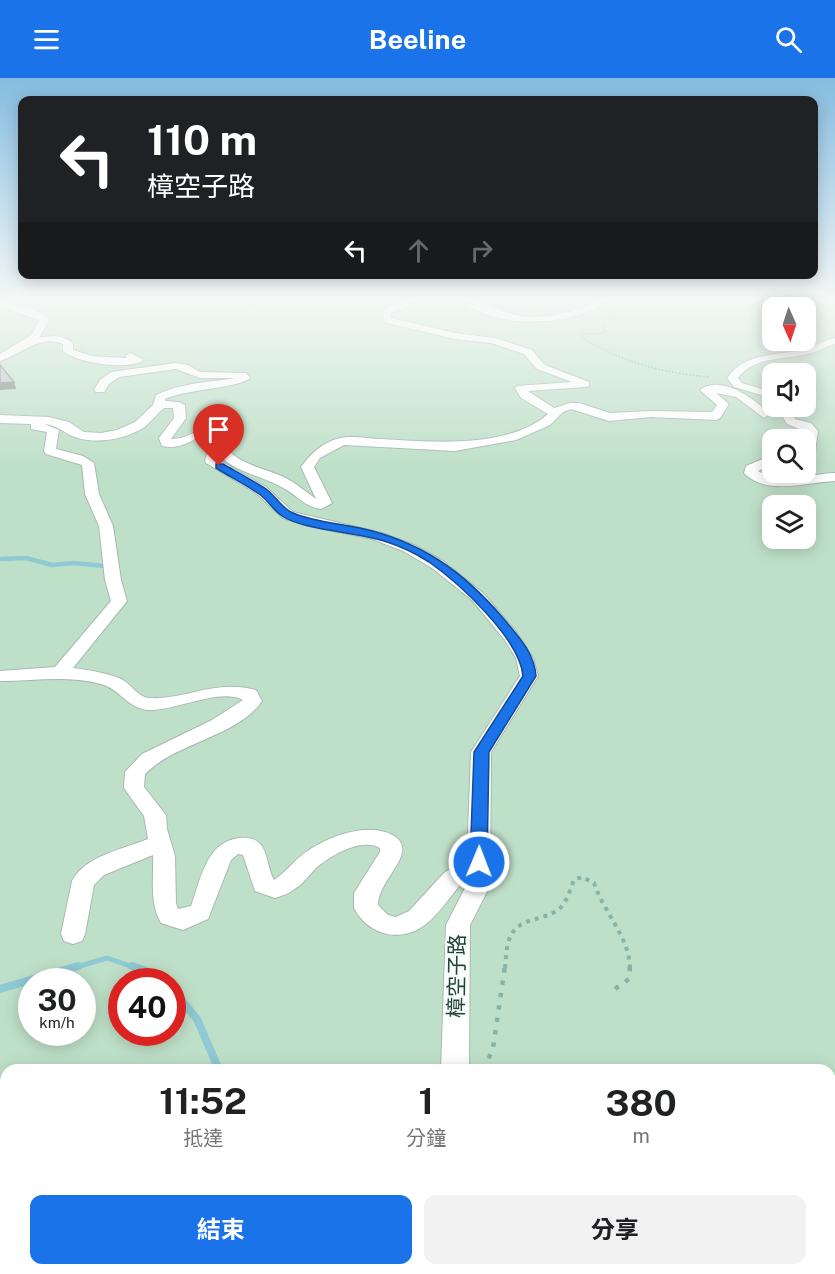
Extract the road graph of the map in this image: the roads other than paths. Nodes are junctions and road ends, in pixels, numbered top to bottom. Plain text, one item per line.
1 (78, 355) edge
2 (530, 355) edge
3 (779, 355) edge
4 (130, 356) dead end
5 (100, 390) dead end
6 (762, 393) edge
7 (159, 406) junction
8 (554, 413) junction
9 (762, 413) edge
10 (789, 417) edge
11 (0, 419) edge
12 (0, 424) edge
13 (810, 429) edge
14 (217, 444) junction
15 (762, 464) edge
16 (835, 477) edge
17 (762, 479) edge
18 (816, 479) edge
19 (61, 671) junction
20 (0, 676) edge
21 (160, 843) junction
22 (479, 862) junction
23 (73, 934) dead end
24 (455, 1064) edge

1 - 4 street
2 - 8 street
3 - 6 street
5 - 7 street
7 - 11 street
7 - 14 street, 樟空子路
8 - 9 street
8 - 14 street
10 - 13 street
12 - 19 street
14 - 22 street, 樟空子路
15 - 17 street
16 - 18 street
19 - 20 street
19 - 21 street
21 - 22 street
21 - 23 street
22 - 24 street, 樟空子路

